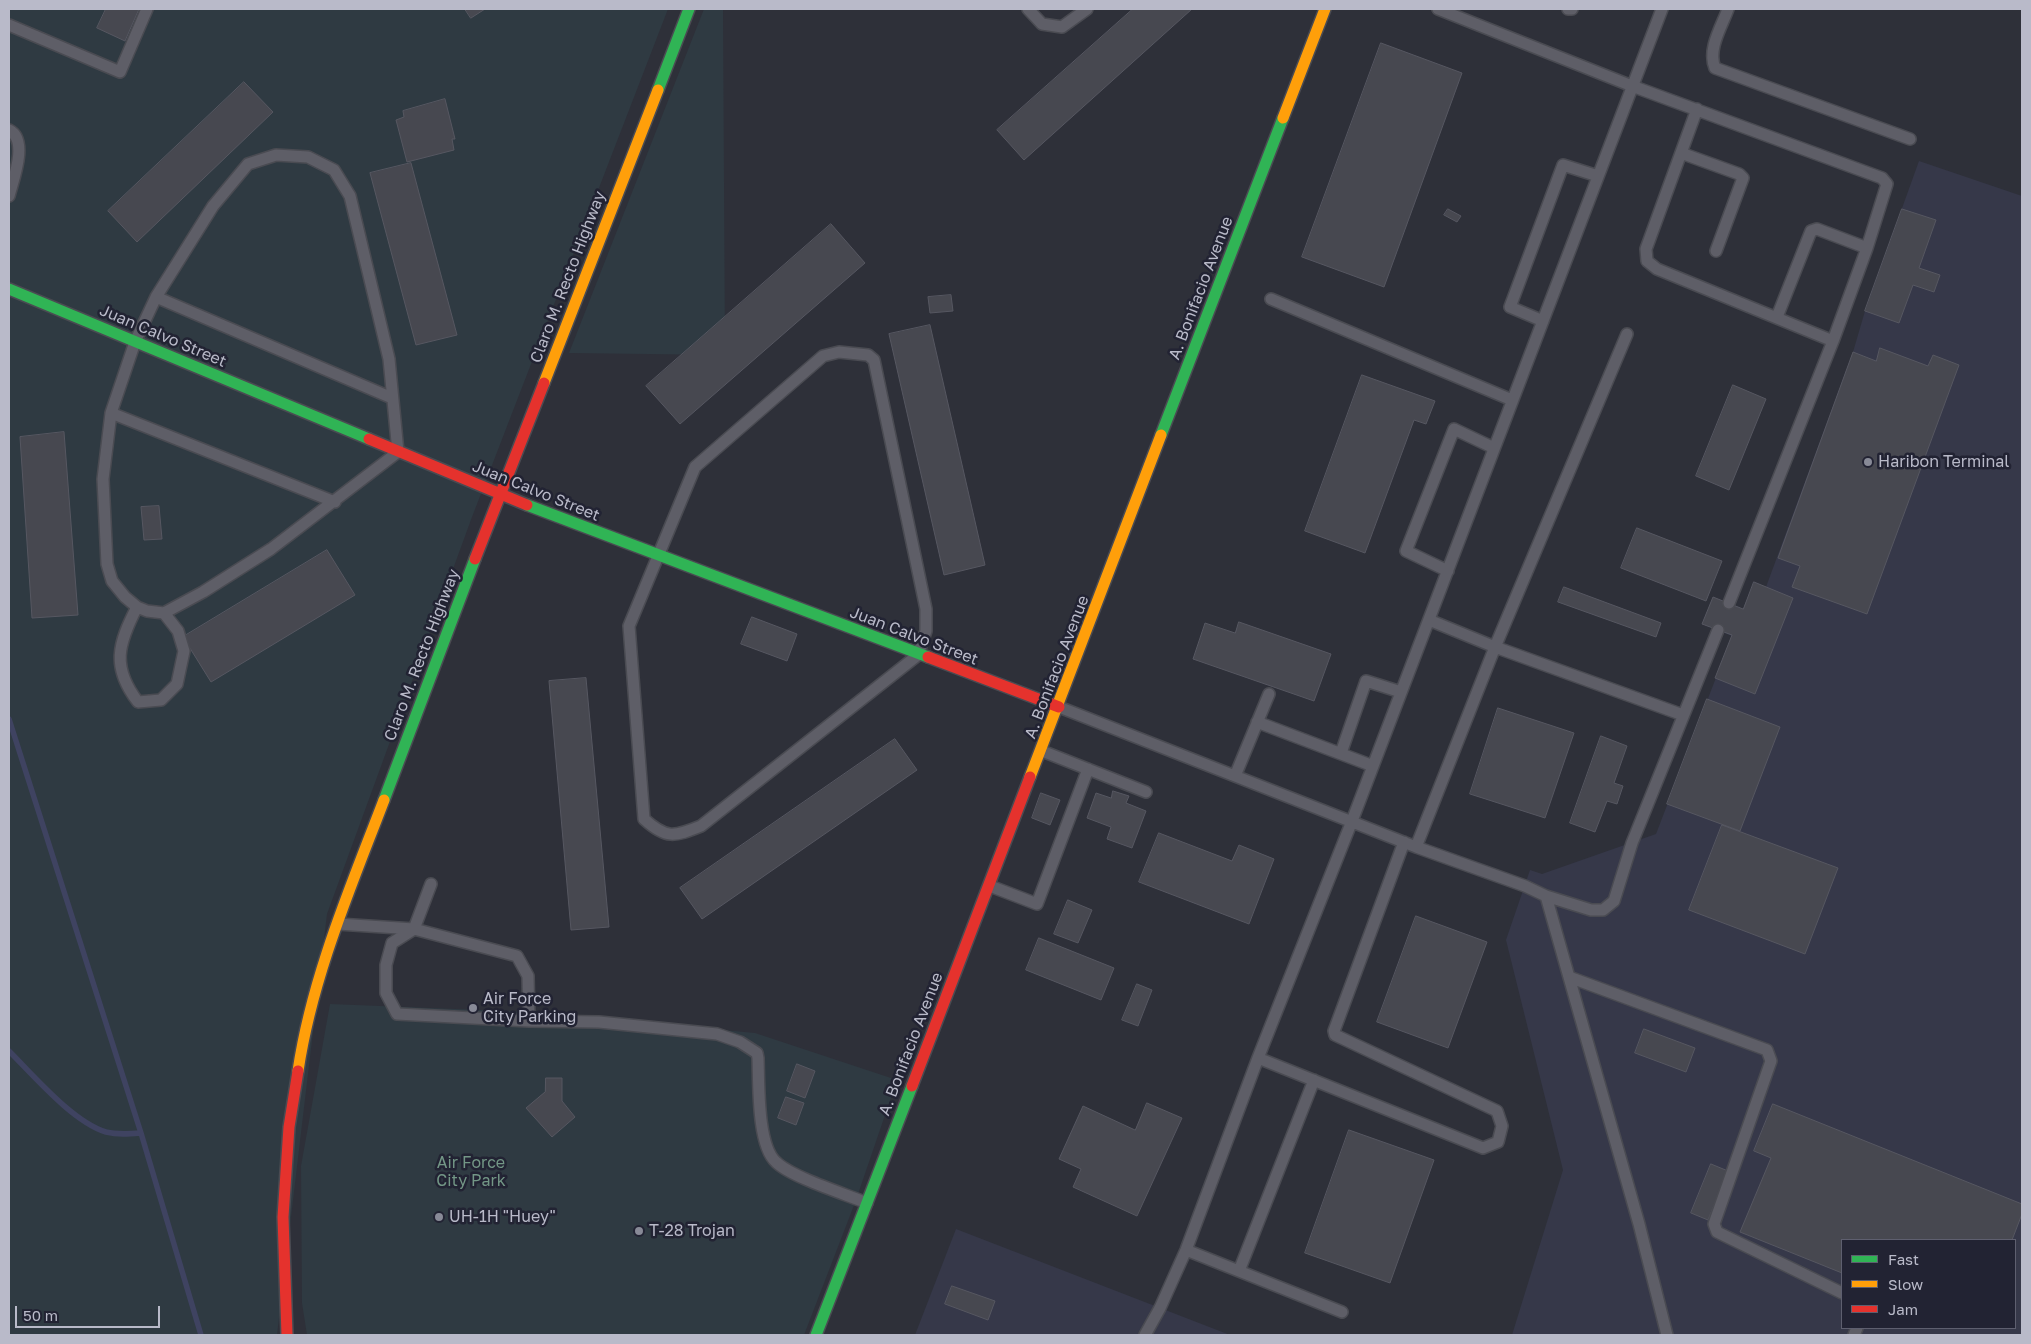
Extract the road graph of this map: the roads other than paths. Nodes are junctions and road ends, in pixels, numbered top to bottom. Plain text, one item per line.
1 (147, 9) edge
2 (689, 9) edge
3 (1028, 9) edge
4 (1087, 9) edge
5 (1325, 9) edge
6 (1568, 9) edge
7 (1572, 9) edge
8 (1662, 9) edge
9 (1728, 9) edge
10 (1445, 10) edge
11 (9, 25) edge
12 (1632, 86) junction
13 (1697, 109) junction
14 (9, 130) edge
15 (1910, 139) dead end
16 (1681, 153) junction
17 (1598, 176) junction
18 (9, 196) edge
19 (1867, 248) junction
20 (1716, 251) dead end
21 (9, 289) edge
22 (156, 297) junction
23 (1271, 299) dead end
24 (1777, 317) junction
25 (1543, 321) junction
26 (1627, 334) dead end
27 (1833, 340) junction
28 (136, 342) junction
29 (392, 398) junction
30 (1512, 400) junction
31 (111, 413) junction
32 (1494, 448) junction
33 (398, 452) junction
34 (500, 494) junction
35 (335, 502) junction
36 (658, 556) junction
37 (1448, 571) junction
38 (1729, 603) dead end
39 (137, 607) junction
40 (164, 613) junction
41 (1429, 620) junction
42 (1718, 630) dead end
43 (1495, 647) junction
44 (918, 655) junction
45 (1402, 692) junction
46 (1269, 694) dead end
47 (1058, 707) junction
48 (1682, 715) junction
49 (1257, 722) junction
50 (1042, 751) junction
51 (1342, 753) junction
52 (1373, 766) junction
53 (1088, 769) junction
54 (1235, 776) junction
55 (1146, 792) dead end
56 (1352, 821) junction
57 (1404, 842) junction
58 (1416, 847) junction
59 (431, 884) dead end
60 (990, 886) junction
61 (1546, 896) junction
62 (338, 924) junction
63 (414, 929) junction
64 (1569, 977) junction
65 (529, 1020) junction
66 (1258, 1058) junction
67 (1314, 1080) junction
68 (867, 1203) junction
69 (1186, 1250) junction
70 (1239, 1272) junction
71 (1841, 1294) edge
72 (1342, 1312) dead end
73 (287, 1335) edge
74 (816, 1335) edge
75 (1144, 1335) edge
76 (1667, 1335) edge

1 - 11 lane
2 - 34 street, Claro M. Recto Highway
3 - 4 lane
5 - 47 street, A. Bonifacio Avenue
6 - 7 lane
8 - 12 lane
9 - 15 lane
10 - 12 lane
12 - 13 lane
12 - 17 lane
13 - 16 lane
13 - 19 lane
14 - 18 lane
16 - 20 lane
16 - 24 lane
17 - 25 lane
17 - 25 lane
19 - 24 lane
19 - 27 lane
21 - 28 street, Juan Calvo Street
22 - 28 lane
22 - 29 lane
22 - 29 lane
23 - 30 lane
24 - 27 lane
25 - 30 lane
26 - 43 lane
27 - 38 lane
28 - 31 lane
28 - 33 street, Juan Calvo Street
29 - 33 lane
30 - 32 lane
31 - 35 lane
31 - 39 lane
32 - 37 lane
32 - 37 lane
33 - 34 street, Juan Calvo Street
33 - 35 lane
34 - 36 street, Juan Calvo Street
34 - 62 street, Claro M. Recto Highway
35 - 40 lane
36 - 44 street, Juan Calvo Street
36 - 44 lane
36 - 44 lane
37 - 41 lane
39 - 40 lane
39 - 40 lane
41 - 43 lane
41 - 45 lane
42 - 48 lane
43 - 48 lane
43 - 58 lane
44 - 47 street, Juan Calvo Street
45 - 51 lane
45 - 52 lane
46 - 49 lane
47 - 50 street, A. Bonifacio Avenue
47 - 54 lane
48 - 61 lane
49 - 51 lane
49 - 54 lane
50 - 53 lane
50 - 60 street, A. Bonifacio Avenue
51 - 52 lane
52 - 56 lane
53 - 55 lane
53 - 60 lane
54 - 56 lane
56 - 57 lane
56 - 66 lane
57 - 58 lane
57 - 67 lane
58 - 61 lane
59 - 63 lane
60 - 68 street, A. Bonifacio Avenue
61 - 64 lane
62 - 63 lane
62 - 73 street, Claro M. Recto Highway
63 - 65 lane
63 - 65 lane
64 - 71 lane
64 - 76 lane
65 - 68 lane
66 - 67 lane
66 - 69 lane
67 - 70 lane
68 - 74 street, A. Bonifacio Avenue
69 - 70 lane
69 - 75 lane
70 - 72 lane

